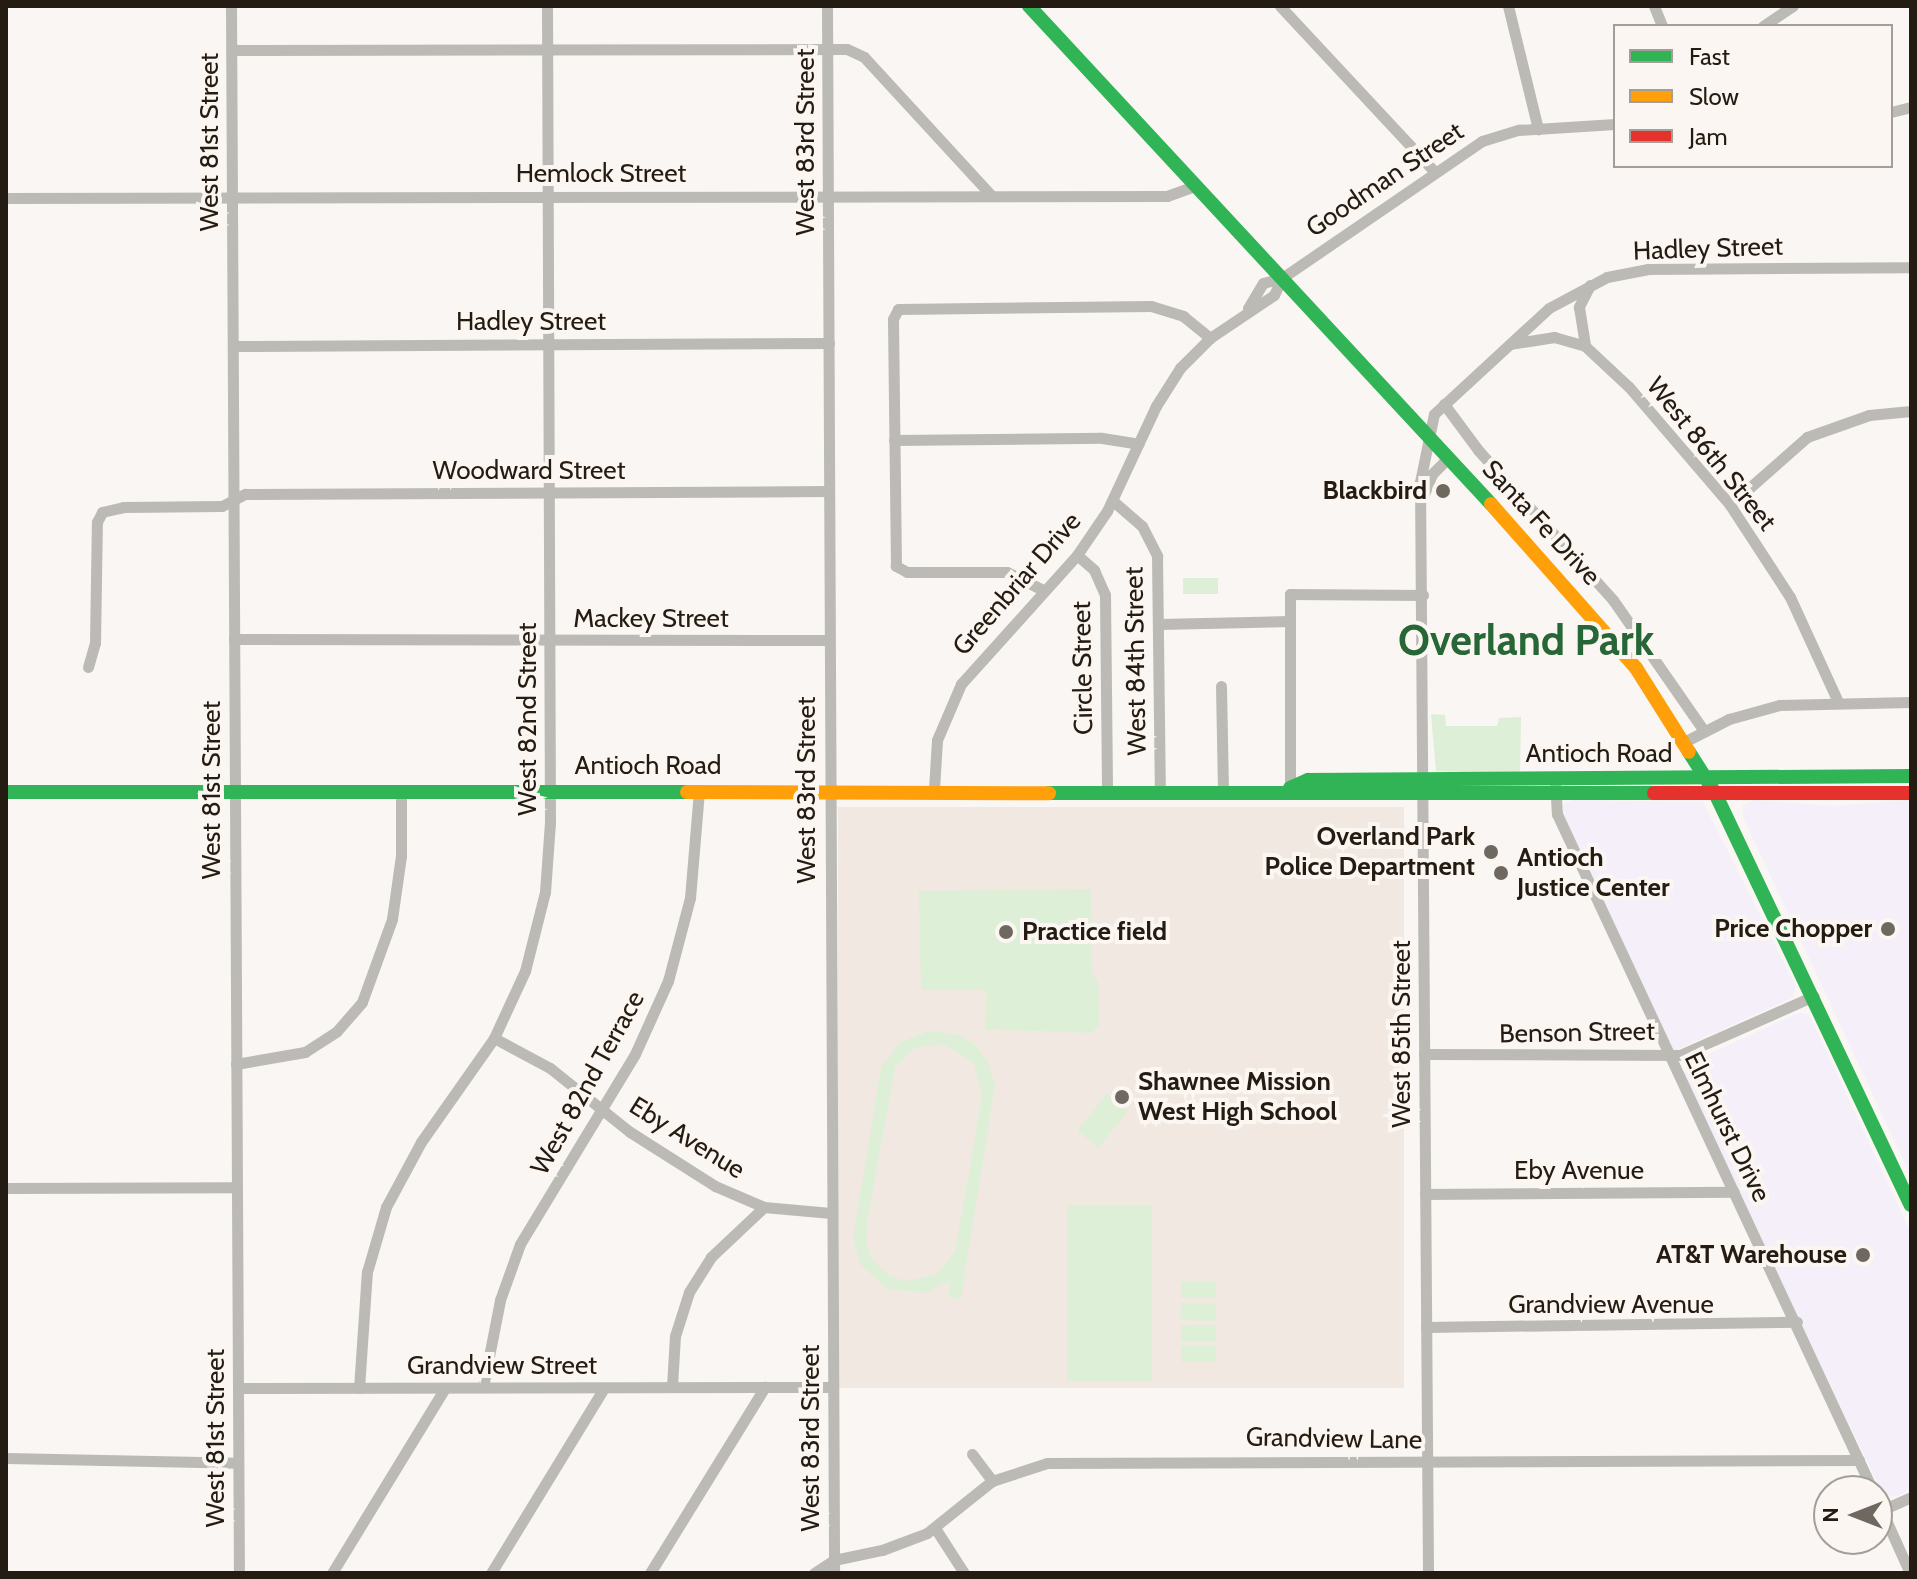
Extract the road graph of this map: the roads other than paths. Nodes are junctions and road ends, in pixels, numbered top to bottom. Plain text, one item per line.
1 (231, 6) edge
2 (547, 6) edge
3 (827, 6) edge
4 (1029, 6) edge
5 (1280, 6) edge
6 (1508, 6) edge
7 (1793, 6) edge
8 (1766, 24) edge
9 (828, 48) junction
10 (547, 49) junction
11 (232, 50) junction
12 (1613, 124) edge
13 (1538, 129) junction
14 (1435, 172) junction
15 (1195, 186) junction
16 (231, 195) junction
17 (828, 195) junction
18 (991, 195) junction
19 (548, 197) junction
20 (6, 198) edge
21 (1911, 267) edge
22 (1282, 278) junction
23 (1590, 284) junction
24 (1210, 338) junction
25 (829, 343) junction
26 (549, 344) junction
27 (1510, 344) junction
28 (233, 346) junction
29 (1585, 346) junction
30 (1444, 404) junction
31 (1911, 411) edge
32 (1427, 435) junction
33 (894, 440) junction
34 (1139, 444) junction
35 (1448, 458) junction
36 (828, 491) junction
37 (548, 492) junction
38 (1424, 494) junction
39 (233, 500) junction
40 (1113, 501) junction
41 (1730, 505) junction
42 (1077, 555) junction
43 (1043, 590) junction
44 (1423, 595) junction
45 (1290, 621) junction
46 (1159, 624) junction
47 (234, 639) junction
48 (828, 640) junction
49 (549, 641) junction
50 (88, 667) dead end
51 (1221, 686) dead end
52 (1838, 702) junction
53 (1911, 702) edge
54 (1704, 731) junction
55 (1684, 742) junction
56 (1911, 776) edge
57 (1424, 778) junction
58 (1555, 778) junction
59 (1706, 778) junction
60 (1290, 788) junction
61 (934, 789) junction
62 (401, 790) junction
63 (550, 790) junction
64 (829, 790) junction
65 (1107, 790) junction
66 (1160, 790) junction
67 (1223, 790) junction
68 (234, 791) junction
69 (699, 791) junction
70 (6, 792) edge
71 (1715, 793) junction
72 (1911, 793) edge
73 (1424, 794) junction
74 (1556, 794) junction
75 (1814, 996) junction
76 (494, 1038) junction
77 (1424, 1054) junction
78 (1668, 1054) junction
79 (236, 1064) junction
80 (602, 1109) junction
81 (236, 1187) junction
82 (6, 1188) edge
83 (1734, 1192) junction
84 (1425, 1194) junction
85 (1911, 1205) edge
86 (764, 1207) junction
87 (831, 1213) junction
88 (1797, 1322) junction
89 (1426, 1327) junction
90 (672, 1386) junction
91 (483, 1387) junction
92 (765, 1387) junction
93 (832, 1387) junction
94 (238, 1388) junction
95 (359, 1388) junction
96 (445, 1388) junction
97 (604, 1388) junction
98 (972, 1454) dead end
99 (6, 1458) edge
100 (1859, 1460) junction
101 (1428, 1462) junction
102 (237, 1463) junction
103 (1866, 1475) edge
104 (992, 1481) junction
105 (935, 1528) junction
106 (1893, 1536) edge
107 (834, 1560) junction
108 (239, 1573) edge
109 (332, 1573) edge
110 (491, 1573) edge
111 (650, 1573) edge
112 (814, 1573) edge
113 (834, 1573) edge
114 (964, 1573) edge
115 (1428, 1573) edge
116 (1910, 1573) edge

1 - 11 street, West 81st Street
2 - 10 street, West 82nd Street
3 - 9 street, West 83rd Street
4 - 15 main road, Santa Fe Drive
5 - 14 street
6 - 13 street
7 - 8 street
9 - 10 street
9 - 17 street, West 83rd Street
9 - 18 street
10 - 11 street
10 - 19 street, West 82nd Street
11 - 16 street, West 81st Street
12 - 13 street, Goodman Street
13 - 14 street, Goodman Street
14 - 22 street, Goodman Street
15 - 18 street, Hemlock Street
15 - 22 main road, Santa Fe Drive
16 - 19 street, Hemlock Street
16 - 20 street, Hemlock Street
16 - 28 street, West 81st Street
17 - 18 street, Hemlock Street
17 - 19 street, Hemlock Street
17 - 25 street, West 83rd Street
19 - 26 street, West 82nd Street
21 - 23 street, Hadley Street
22 - 24 street, Greenbriar Drive
22 - 32 main road, Santa Fe Drive
23 - 27 street, Hadley Street
23 - 29 street
24 - 33 street
24 - 34 street, Greenbriar Drive
25 - 26 street, Hadley Street
25 - 36 street, West 83rd Street
26 - 28 street, Hadley Street
26 - 37 street, West 82nd Street
27 - 29 street
27 - 30 street, Hadley Street
28 - 39 street, West 81st Street
29 - 41 street, West 86th Street
30 - 32 street, Hadley Street
30 - 54 street
31 - 41 street
32 - 35 main road, Santa Fe Drive
32 - 38 street, West 85th Street
33 - 34 street
33 - 43 street
34 - 40 street, Greenbriar Drive
35 - 38 street
35 - 55 main road, Santa Fe Drive
36 - 37 street, Woodward Street
36 - 48 street, West 83rd Street
37 - 39 street, Woodward Street
37 - 49 street, West 82nd Street
38 - 44 street, West 85th Street
39 - 47 street, West 81st Street
39 - 50 street, Woodward Street
40 - 42 street, Greenbriar Drive
40 - 46 street, West 84th Street
41 - 52 street, West 86th Street
42 - 43 street, Greenbriar Drive
42 - 65 street, Circle Street
43 - 61 street, Greenbriar Drive
44 - 45 street
44 - 57 street, West 85th Street
45 - 46 street
45 - 60 street
46 - 66 street, West 84th Street
47 - 49 street, Mackey Street
47 - 68 street, West 81st Street
48 - 49 street, Mackey Street
48 - 64 street, West 83rd Street
49 - 63 street, West 82nd Street
51 - 67 street
52 - 53 street
52 - 54 street
54 - 55 street
55 - 59 main road, Santa Fe Drive
56 - 59 main road, Antioch Road
57 - 58 main road, Antioch Road
57 - 60 main road, Antioch Road
57 - 73 street, West 85th Street
58 - 59 main road, Antioch Road
58 - 74 street, Elmhurst Drive
59 - 71 main road, Santa Fe Drive
60 - 67 main road, Antioch Road
60 - 73 main road, Antioch Road
61 - 64 main road, Antioch Road
61 - 65 main road, Antioch Road
62 - 63 main road, Antioch Road
62 - 68 main road, Antioch Road
62 - 79 street
63 - 69 main road, Antioch Road
63 - 76 street, West 82nd Street
64 - 69 main road, Antioch Road
64 - 87 street, West 83rd Street
65 - 66 main road, Antioch Road
66 - 67 main road, Antioch Road
68 - 70 main road, Antioch Road
68 - 79 street, West 81st Street
69 - 80 street, West 82nd Terrace
71 - 72 main road, Antioch Road
71 - 74 main road, Antioch Road
71 - 75 main road, Santa Fe Drive
73 - 74 main road, Antioch Road
73 - 77 street, West 85th Street
74 - 78 street, Elmhurst Drive
75 - 78 street, Benson Street
75 - 85 main road, Santa Fe Drive
76 - 80 street, Eby Avenue
76 - 95 street, West 82nd Street
77 - 78 street, Benson Street
77 - 84 street, West 85th Street
78 - 83 street, Elmhurst Drive
79 - 81 street, West 81st Street
80 - 86 street, Eby Avenue
80 - 91 street, West 82nd Terrace
81 - 82 street
81 - 94 street, West 81st Street
83 - 84 street, Eby Avenue
83 - 88 street, Elmhurst Drive
84 - 89 street, West 85th Street
86 - 87 street, Eby Avenue
86 - 90 street
87 - 93 street, West 83rd Street
88 - 89 street, Grandview Avenue
88 - 100 street, Elmhurst Drive
89 - 101 street, West 85th Street
90 - 92 street, Grandview Street
90 - 97 street, Grandview Street
91 - 96 street, Grandview Street
91 - 97 street, Grandview Street
92 - 93 street
92 - 111 street
93 - 107 street, West 83rd Street
94 - 95 street, Grandview Street
94 - 102 street, West 81st Street
95 - 96 street, Grandview Street
96 - 109 street
97 - 110 street
98 - 104 street
99 - 102 street
100 - 101 street, Grandview Lane
100 - 103 street, Elmhurst Drive
101 - 104 street, Grandview Lane
101 - 115 street, West 85th Street
102 - 108 street, West 81st Street
104 - 105 street, Grandview Lane
105 - 107 street, Grandview Lane
105 - 114 street
106 - 116 street
107 - 112 street
107 - 113 street, West 83rd Street

